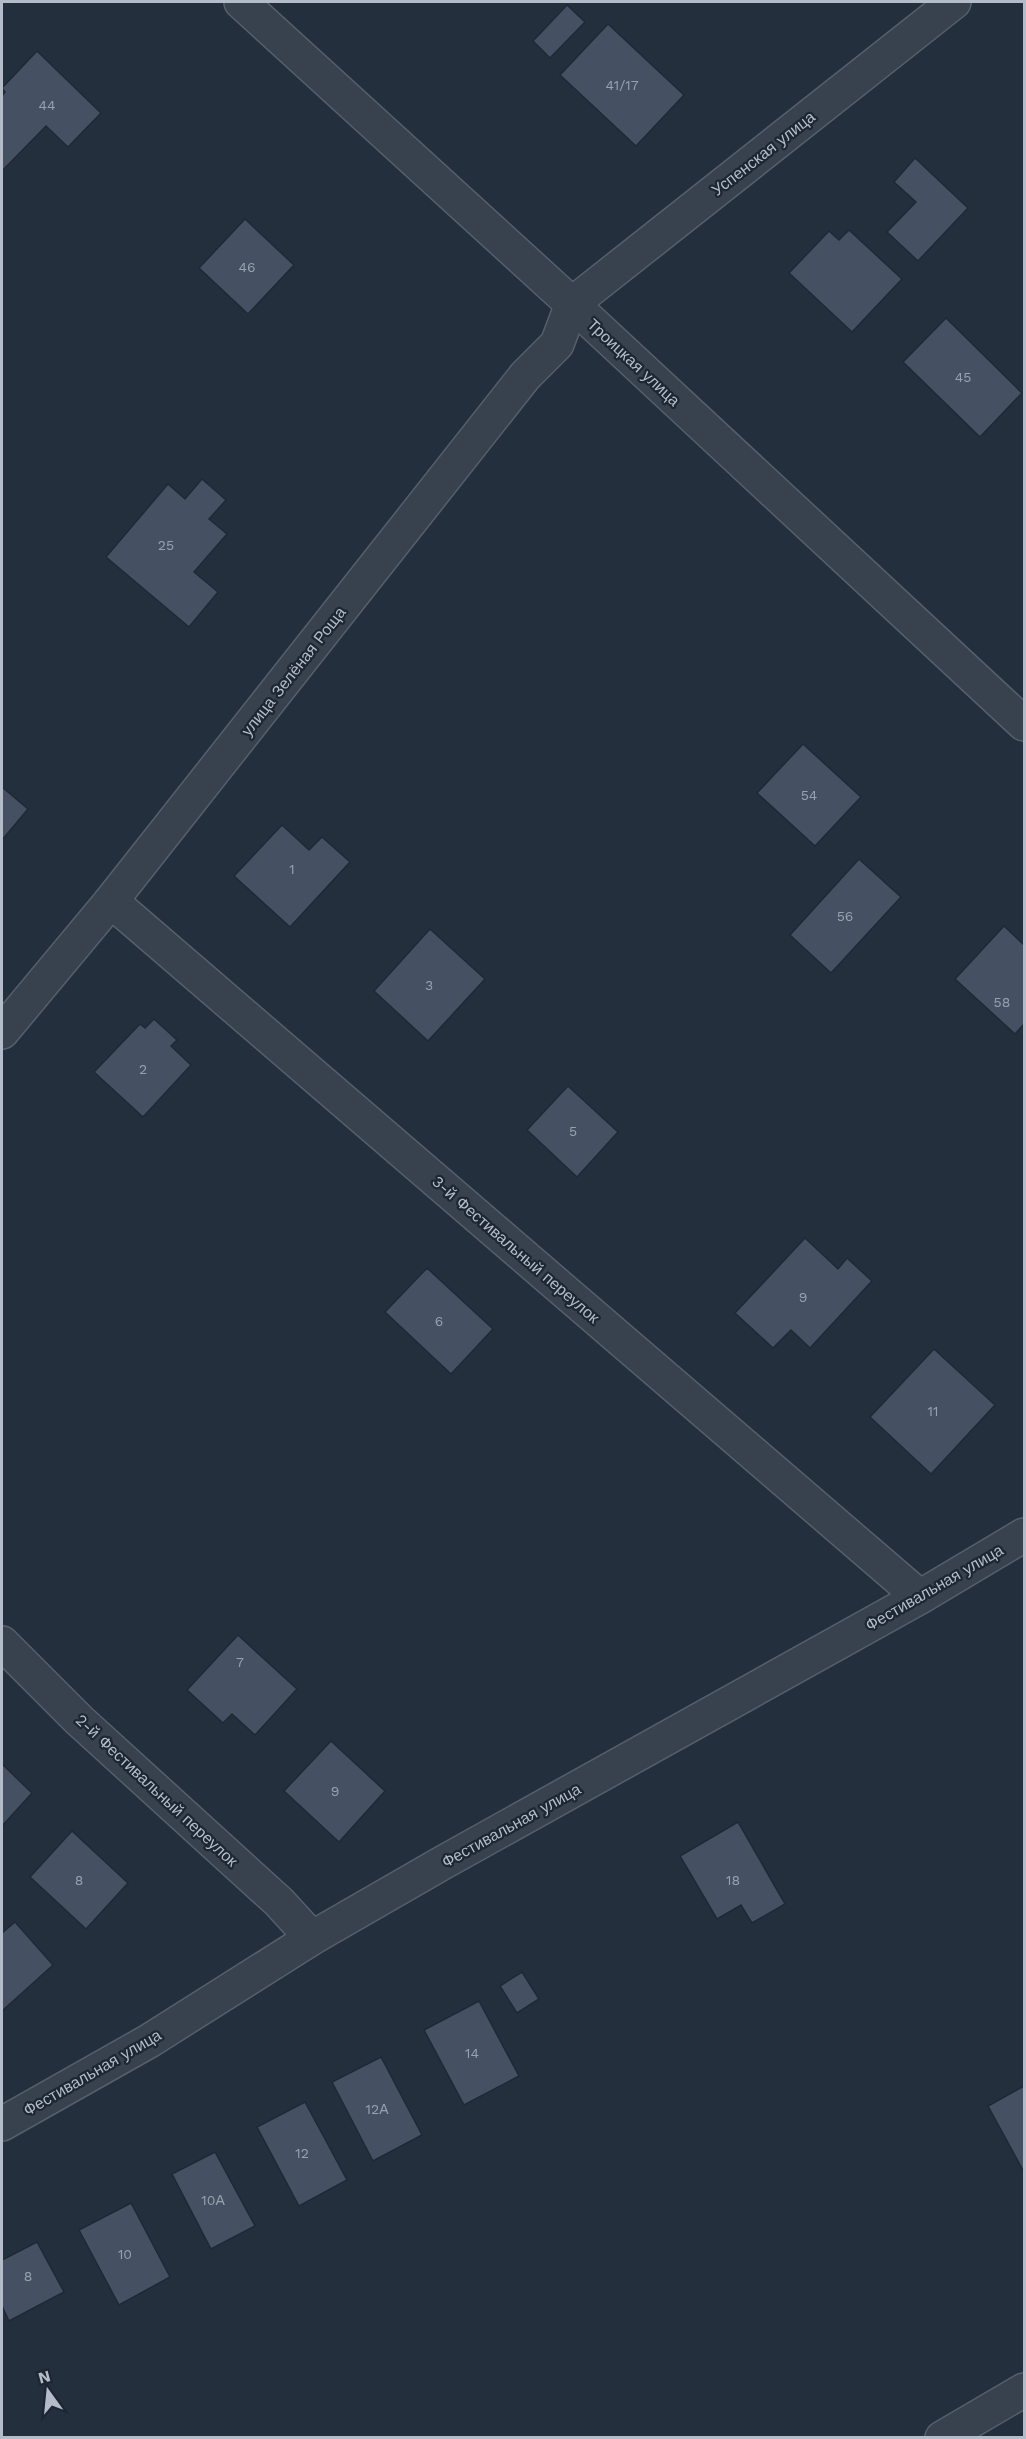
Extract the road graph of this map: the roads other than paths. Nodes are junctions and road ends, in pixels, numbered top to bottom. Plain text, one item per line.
1 (241, 2) edge
2 (954, 2) edge
3 (572, 304) junction
4 (1024, 724) edge
5 (111, 901) junction
6 (2, 1032) edge
7 (1024, 1535) edge
8 (920, 1597) junction
9 (2, 1643) edge
10 (312, 1938) junction
11 (2, 2124) edge
12 (1024, 2390) edge
13 (942, 2438) edge

1 - 3 street, Троицкая улица
2 - 3 street, Успенская улица
3 - 4 street, Троицкая улица
3 - 5 street, улица Зелёная Роща
5 - 6 street, улица Зелёная Роща
5 - 8 street, 3-й Фестивальный переулок
7 - 8 street, Фестивальная улица
8 - 10 street, Фестивальная улица
9 - 10 street, 2-й Фестивальный переулок
10 - 11 street, Фестивальная улица
12 - 13 street

